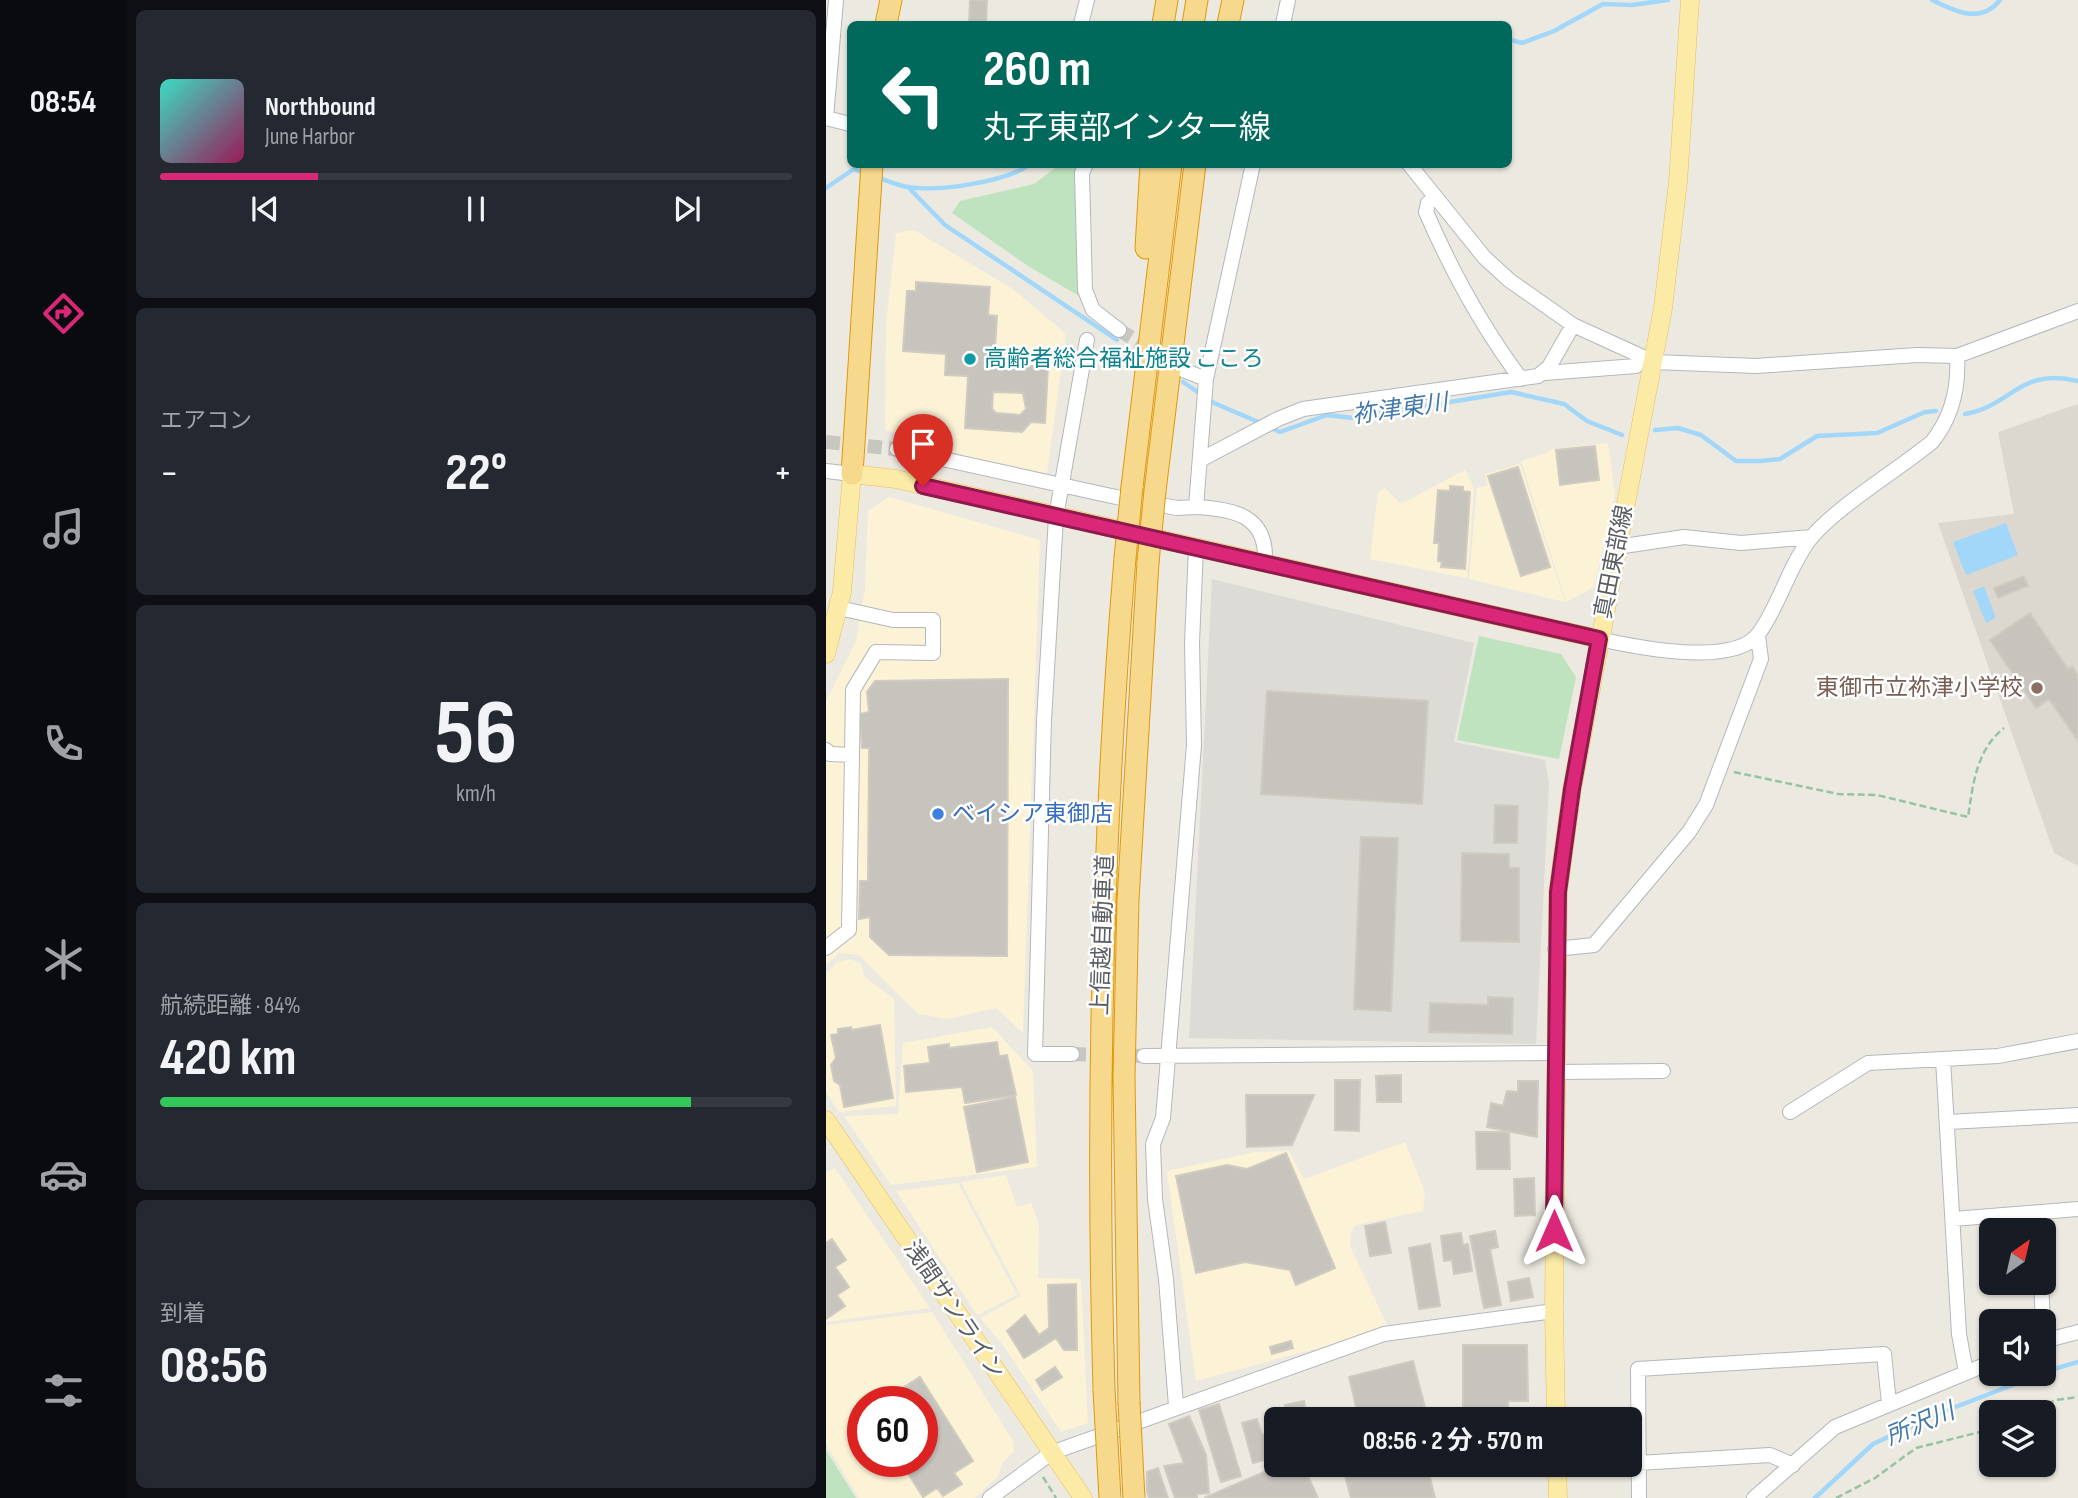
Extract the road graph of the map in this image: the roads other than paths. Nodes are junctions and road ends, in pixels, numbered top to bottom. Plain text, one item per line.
1 (836, 0) edge
2 (876, 0) edge
3 (891, 0) edge
4 (1087, 0) edge
5 (1165, 0) edge
6 (1288, 0) edge
7 (1690, 0) edge
8 (877, 21) edge
9 (887, 21) edge
10 (1082, 21) edge
11 (1163, 21) edge
12 (1284, 21) edge
13 (826, 118) edge
14 (847, 123) edge
15 (872, 168) edge
16 (1084, 168) edge
17 (1151, 168) edge
18 (1170, 168) edge
19 (1194, 168) edge
20 (1200, 168) edge
21 (1252, 168) edge
22 (1412, 168) edge
23 (1435, 198) junction
24 (1178, 291) junction
25 (2078, 311) edge
26 (1573, 325) junction
27 (1119, 330) tunnel mouth
28 (1087, 340) dead end
29 (1957, 356) junction
30 (1645, 364) junction
31 (1183, 370) tunnel mouth
32 (1144, 372) junction
33 (1545, 373) junction
34 (1521, 379) junction
35 (1206, 384) junction
36 (897, 449) tunnel mouth
37 (1200, 460) junction
38 (826, 471) edge
39 (852, 474) junction
40 (1062, 485) junction
41 (1196, 507) junction
42 (1056, 517) junction
43 (1812, 537) junction
44 (1196, 547) junction
45 (1617, 547) junction
46 (1265, 561) junction
47 (839, 608) junction
48 (1758, 636) junction
49 (1599, 639) junction
50 (826, 654) edge
51 (826, 750) edge
52 (852, 755) junction
53 (826, 948) edge
54 (1555, 949) junction
55 (2078, 1041) edge
56 (1556, 1053) junction
57 (1072, 1054) tunnel mouth
58 (1144, 1056) tunnel mouth
59 (1167, 1058) junction
60 (1943, 1059) junction
61 (1663, 1071) dead end
62 (1556, 1072) junction
63 (1790, 1112) dead end
64 (2078, 1115) edge
65 (826, 1120) edge
66 (1948, 1122) junction
67 (2078, 1209) edge
68 (2037, 1213) junction
69 (2037, 1218) edge
70 (1953, 1219) junction
71 (1554, 1311) junction
72 (2078, 1332) edge
73 (2056, 1338) edge
74 (1979, 1367) edge
75 (1966, 1372) junction
76 (1889, 1404) junction
77 (1176, 1406) junction
78 (1556, 1407) edge
79 (1638, 1407) edge
80 (1051, 1453) junction
81 (1642, 1463) edge
82 (1793, 1465) junction
83 (1557, 1477) edge
84 (1639, 1477) edge
85 (990, 1498) edge
86 (1083, 1498) edge
87 (1110, 1498) edge
88 (1134, 1498) edge
89 (1558, 1498) edge
90 (1639, 1498) edge
91 (1754, 1498) edge

1 - 13 street
2 - 8 highway
3 - 9 highway
4 - 10 street
5 - 11 highway
6 - 12 street
7 - 30 main road, 真田東部線
13 - 14 street
15 - 39 highway
16 - 27 street
17 - 32 highway
18 - 32 highway, 上信越自動車道
19 - 24 highway, 上信越自動車道
20 - 24 highway
21 - 35 street
22 - 23 street
23 - 26 street
23 - 34 street
24 - 88 highway, 上信越自動車道, bridge
25 - 29 street
26 - 30 street
26 - 33 street
28 - 40 street
29 - 30 street
29 - 43 street
30 - 33 street
30 - 45 main road, 真田東部線
31 - 35 street
32 - 87 highway, 上信越自動車道, bridge
33 - 34 street
34 - 37 street
35 - 37 street
36 - 40 street
37 - 41 street
38 - 39 street
39 - 42 main road
39 - 47 main road
40 - 41 street
40 - 42 street
41 - 46 street
42 - 44 main road
42 - 57 street
43 - 45 street
43 - 48 street
44 - 46 main road
44 - 59 street
45 - 49 main road, 真田東部線
46 - 49 main road
47 - 50 main road
47 - 52 street
48 - 49 street
48 - 54 street
49 - 54 main road, 真田東部線
51 - 52 street
52 - 53 street
54 - 56 main road, 真田東部線
55 - 60 street
56 - 59 street
56 - 62 main road, 真田東部線
58 - 59 street
59 - 77 street
60 - 63 street
60 - 66 street
61 - 62 street
62 - 71 main road, 真田東部線
64 - 66 street
65 - 80 main road, 浅間サンライン
66 - 70 street
67 - 68 street
68 - 69 street
68 - 70 street
70 - 75 street
71 - 77 street
71 - 78 main road, 真田東部線
72 - 73 street
74 - 75 street
75 - 76 street
76 - 79 street
76 - 82 street
77 - 80 street
80 - 85 street
80 - 86 main road, 浅間サンライン
81 - 82 street
82 - 91 street
83 - 89 main road
84 - 90 street

